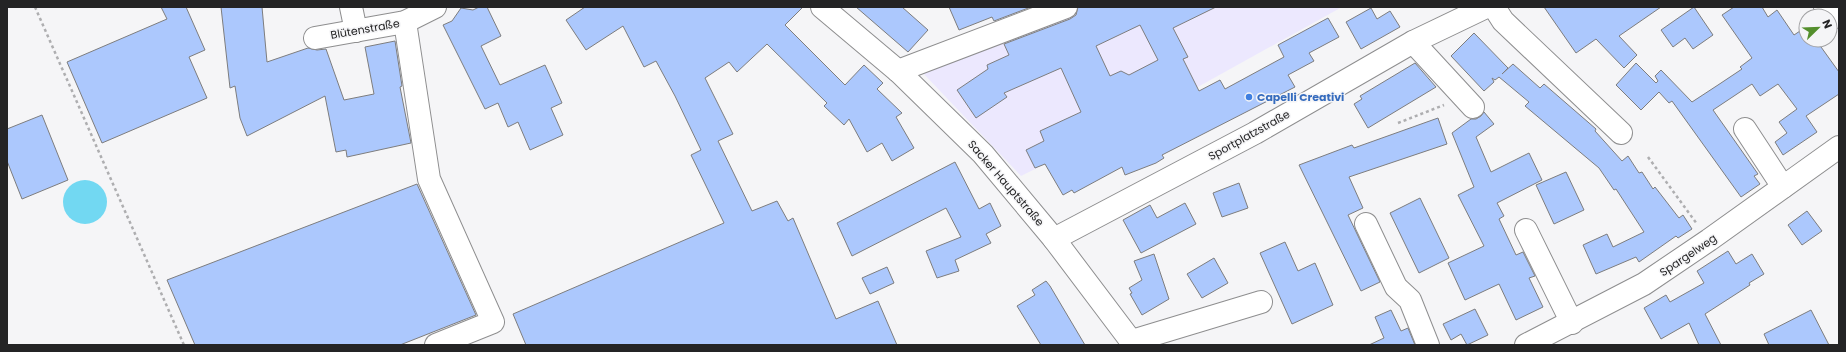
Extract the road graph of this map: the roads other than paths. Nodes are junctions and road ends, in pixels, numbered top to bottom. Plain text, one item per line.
1 (351, 7) edge
2 (435, 7) edge
3 (822, 7) edge
4 (1066, 7) edge
5 (1486, 7) edge
6 (1494, 7) edge
7 (1825, 7) edge
8 (1839, 17) edge
9 (405, 22) junction
10 (356, 30) junction
11 (315, 38) dead end
12 (1413, 42) junction
13 (898, 71) junction
14 (1469, 102) road end
15 (1745, 130) dead end
16 (1622, 133) dead end
17 (1839, 147) edge
18 (1783, 187) junction
19 (1366, 224) dead end
20 (1526, 230) dead end
21 (1054, 239) junction
22 (1261, 302) dead end
23 (1572, 323) junction
24 (1133, 343) edge
25 (436, 345) edge
26 (1428, 345) edge
27 (1526, 345) edge

1 - 10 street
2 - 9 street, Blütenstraße
3 - 13 street, Sacker Hauptstraße
4 - 13 street
5 - 12 street, Sportplatzstraße
6 - 16 street
7 - 8 street
9 - 10 street, Blütenstraße
9 - 25 street
10 - 11 street, Blütenstraße
12 - 14 street
12 - 21 street, Sportplatzstraße
13 - 21 street, Sacker Hauptstraße
15 - 18 street
17 - 18 street, Spargelweg
18 - 23 street, Spargelweg
19 - 26 street
20 - 23 street
21 - 24 street, Sacker Hauptstraße
22 - 24 street
23 - 27 street, Spargelweg

